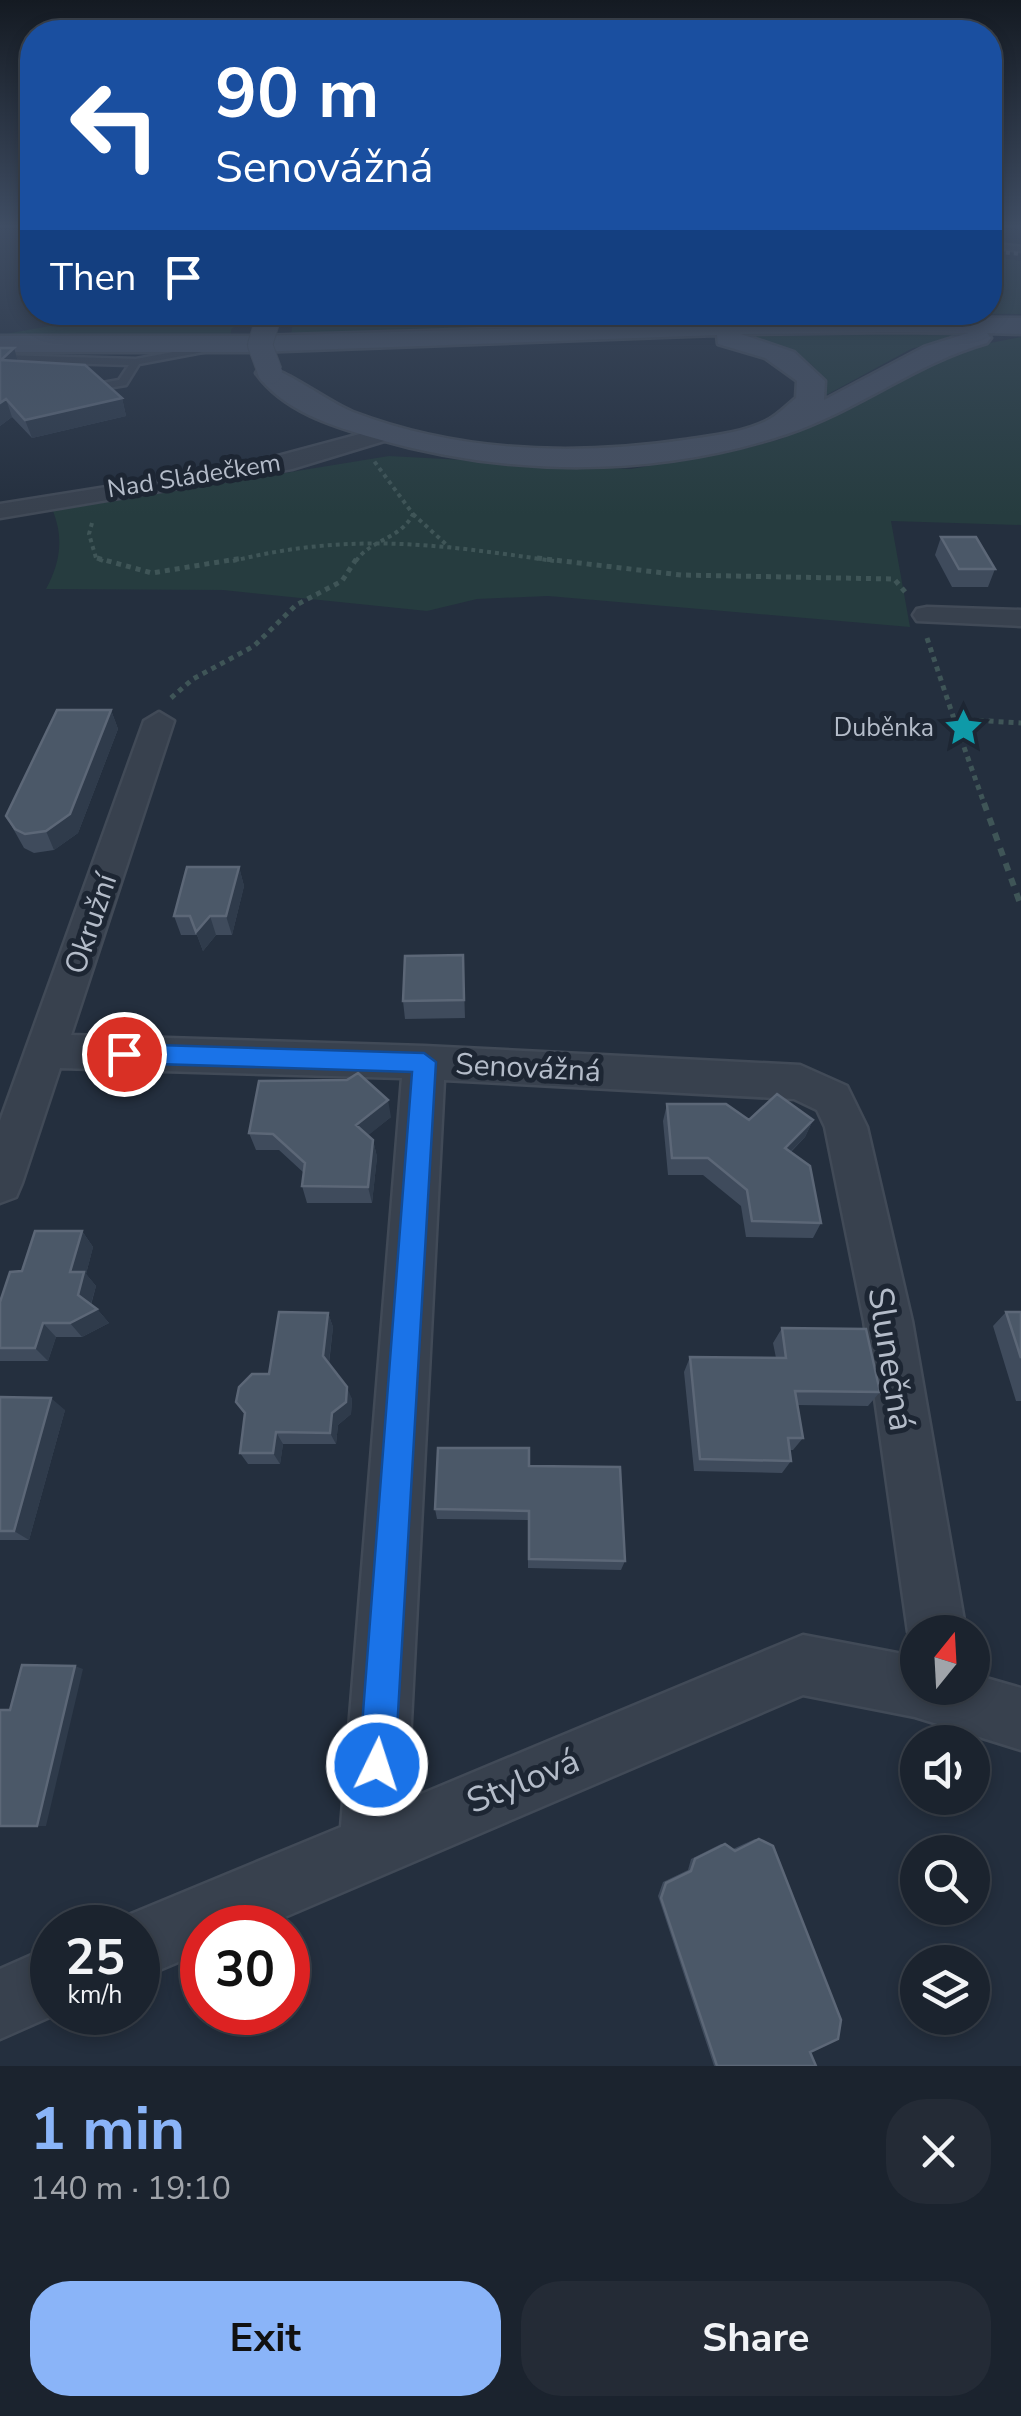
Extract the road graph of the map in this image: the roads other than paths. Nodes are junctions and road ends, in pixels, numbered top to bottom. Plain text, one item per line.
1 (267, 325) edge
2 (520, 325) edge
3 (888, 325) edge
4 (950, 325) edge
5 (648, 330) junction
6 (1021, 330) edge
7 (396, 340) junction
8 (0, 344) edge
9 (227, 345) junction
10 (0, 358) edge
11 (136, 362) junction
12 (101, 386) edge
13 (776, 428) junction
14 (372, 439) junction
15 (0, 511) edge
16 (927, 615) road end
17 (1021, 618) edge
18 (159, 721) road end
19 (48, 1051) junction
20 (424, 1062) junction
21 (824, 1092) joint
22 (0, 1183) edge
23 (934, 1615) edge
24 (900, 1683) edge
25 (980, 1705) edge
26 (1021, 1719) edge
27 (372, 1843) junction
28 (160, 1935) edge
29 (30, 1991) edge
30 (0, 2004) edge

1 - 14 main road, bridge
2 - 7 main road
3 - 5 main road
4 - 6 main road
5 - 7 main road
5 - 13 main road
6 - 13 main road
7 - 9 main road
8 - 9 main road
9 - 11 lane
10 - 11 lane
11 - 12 lane
13 - 14 main road
14 - 15 street, Nad Sládečkem
16 - 17 street
18 - 19 street, Okružní
19 - 20 street, Senovážná
19 - 22 street, Okružní
20 - 21 street, Senovážná
20 - 27 street
21 - 23 street, Slunečná
24 - 27 street, Stylová
25 - 26 street, Stylová
27 - 28 street, Stylová
29 - 30 street

